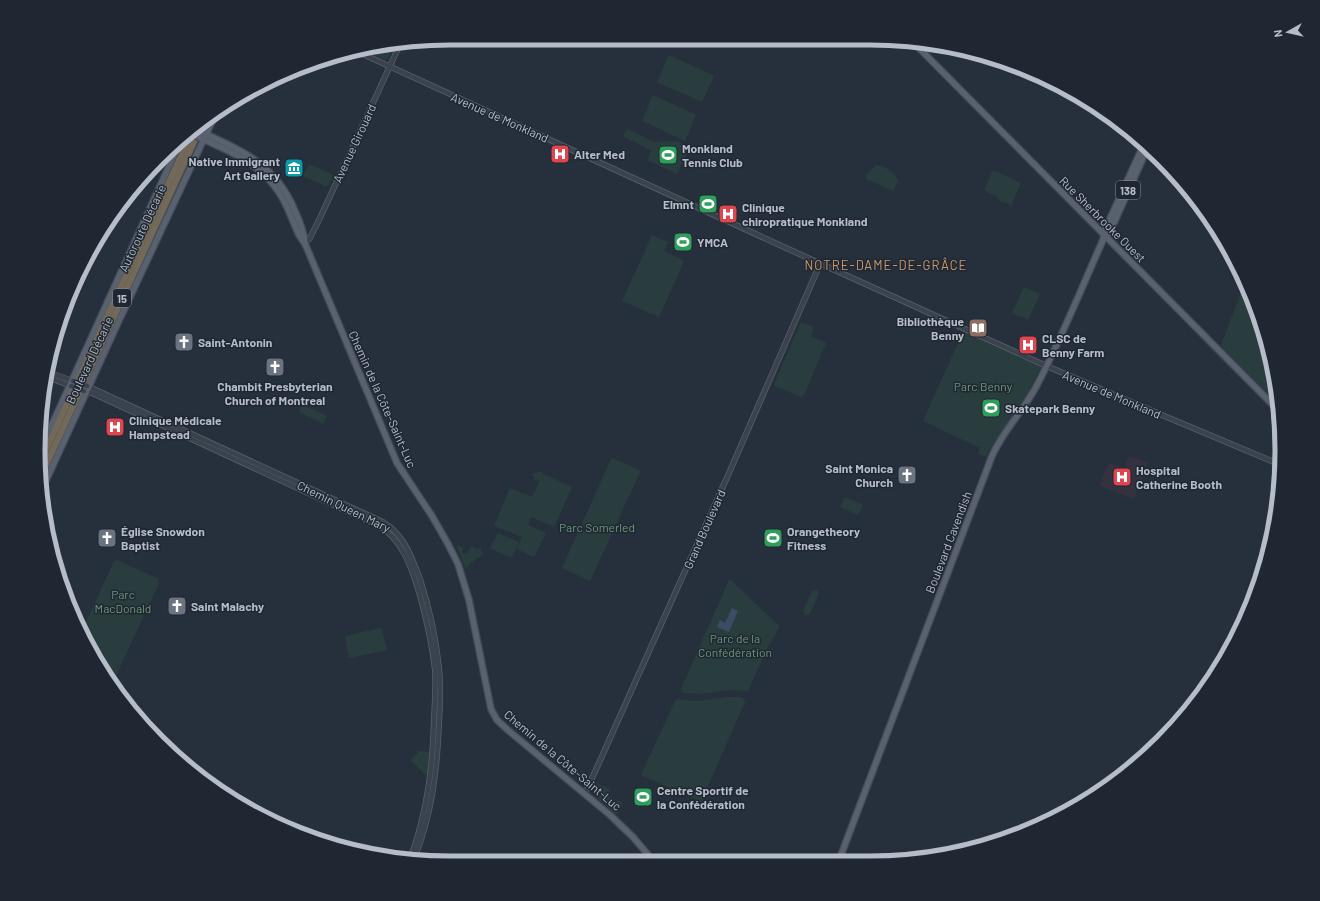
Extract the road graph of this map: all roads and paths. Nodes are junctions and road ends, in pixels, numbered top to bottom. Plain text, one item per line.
1 (398, 48) edge
2 (919, 48) edge
3 (364, 55) edge
4 (389, 66) junction
5 (209, 125) edge
6 (199, 133) edge
7 (197, 134) edge
8 (197, 135) edge
9 (203, 136) junction
10 (186, 143) edge
11 (1141, 150) edge
12 (175, 154) edge
13 (1145, 154) edge
14 (1104, 237) junction
15 (305, 243) junction
16 (820, 264) junction
17 (1046, 365) junction
18 (52, 374) edge
19 (52, 378) edge
20 (71, 383) junction
21 (86, 389) junction
22 (1273, 405) edge
23 (45, 439) edge
24 (45, 452) edge
25 (1275, 462) edge
26 (46, 466) edge
27 (46, 480) edge
28 (585, 794) junction
29 (412, 854) edge
30 (416, 854) edge
31 (650, 856) edge
32 (841, 856) edge

1 - 4 street, Avenue Girouard
2 - 14 main road, Rue Sherbrooke Ouest
3 - 4 street, Avenue de Monkland
4 - 15 street, Avenue Girouard
4 - 16 street, Avenue de Monkland
5 - 9 main road, Boulevard Décarie
6 - 9 main road, Chemin de la Côte-Saint-Luc, bridge
7 - 26 highway, Autoroute Décarie / 15
8 - 9 main road, Chemin de la Côte-Saint-Luc, bridge
9 - 15 main road, Chemin de la Côte-Saint-Luc
9 - 21 main road, Boulevard Décarie
10 - 24 highway, Autoroute Décarie / 15
11 - 14 main road, Boulevard Cavendish / 138
12 - 20 main road, Boulevard Décarie
13 - 14 main road, Boulevard Cavendish / 138
14 - 17 main road, Boulevard Cavendish
14 - 22 main road, Rue Sherbrooke Ouest
15 - 28 main road, Chemin de la Côte-Saint-Luc
16 - 17 street, Avenue de Monkland
16 - 28 street, Grand Boulevard
17 - 25 street, Avenue de Monkland
17 - 32 main road, Boulevard Cavendish
18 - 20 street, Chemin Queen Mary
19 - 20 street, Chemin Queen Mary
20 - 21 street, Chemin Queen Mary, bridge
20 - 23 main road, Boulevard Décarie
21 - 27 main road, Boulevard Décarie
21 - 29 street, Chemin Queen Mary
21 - 30 street, Chemin Queen Mary
28 - 31 main road, Chemin de la Côte-Saint-Luc

